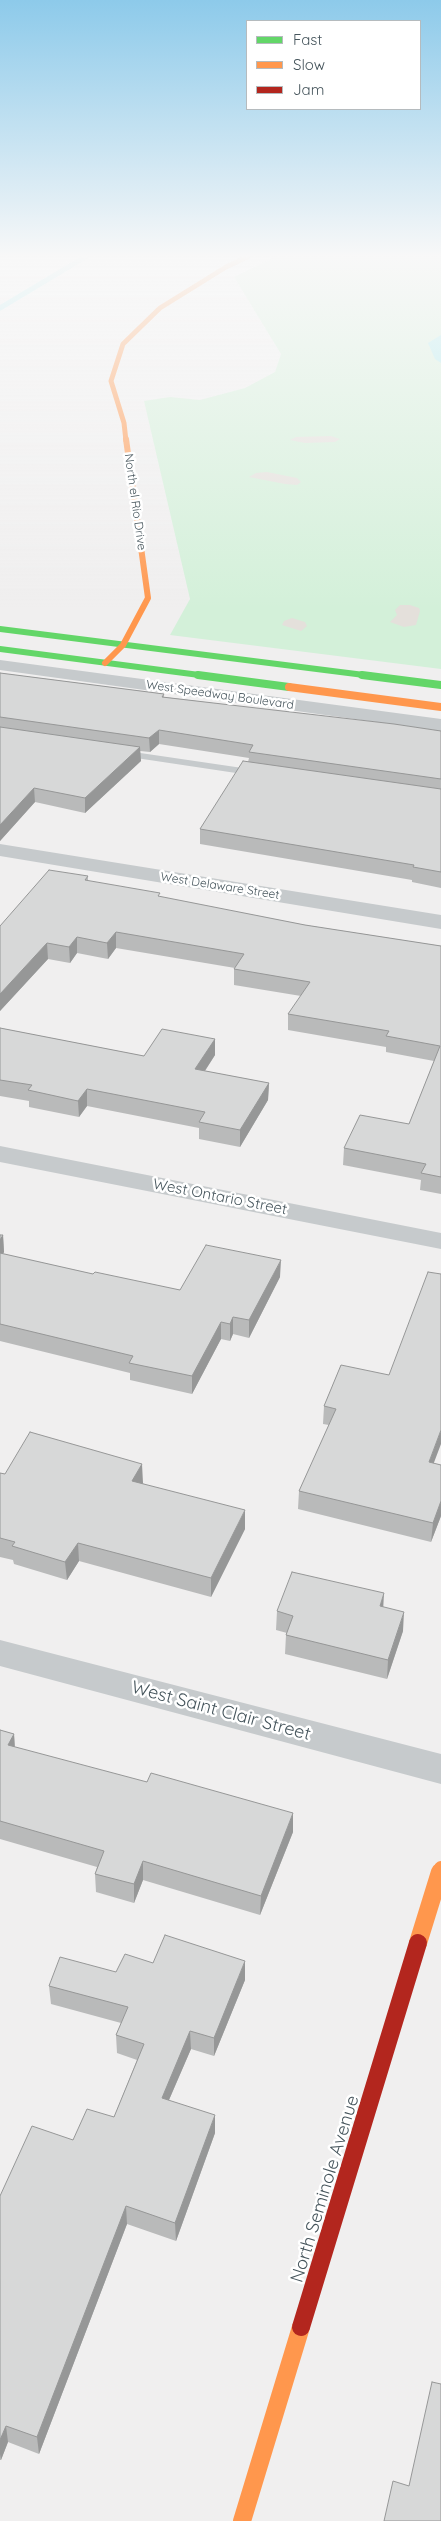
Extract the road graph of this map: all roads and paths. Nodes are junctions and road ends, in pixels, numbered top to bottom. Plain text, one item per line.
1 (113, 375) edge
2 (0, 629) edge
3 (123, 645) junction
4 (0, 649) edge
5 (105, 663) junction
6 (0, 665) edge
7 (93, 678) junction
8 (441, 685) edge
9 (441, 707) edge
10 (441, 726) edge
11 (108, 751) edge
12 (265, 774) edge
13 (0, 850) edge
14 (441, 922) edge
15 (0, 1154) edge
16 (441, 1241) edge
17 (0, 1653) edge
18 (441, 1769) edge
19 (441, 1868) edge
20 (242, 2521) edge

1 - 3 street, North el Rio Drive
2 - 3 street
3 - 5 street, North el Rio Drive
3 - 8 street
4 - 5 street, West Speedway Boulevard
5 - 7 street, North el Rio Drive
5 - 9 street, West Speedway Boulevard
6 - 7 street, West Speedway Boulevard
7 - 10 street, West Speedway Boulevard
11 - 12 lane
13 - 14 street, West Delaware Street
15 - 16 street, West Ontario Street
17 - 18 street, West Saint Clair Street
19 - 20 street, North Seminole Avenue

